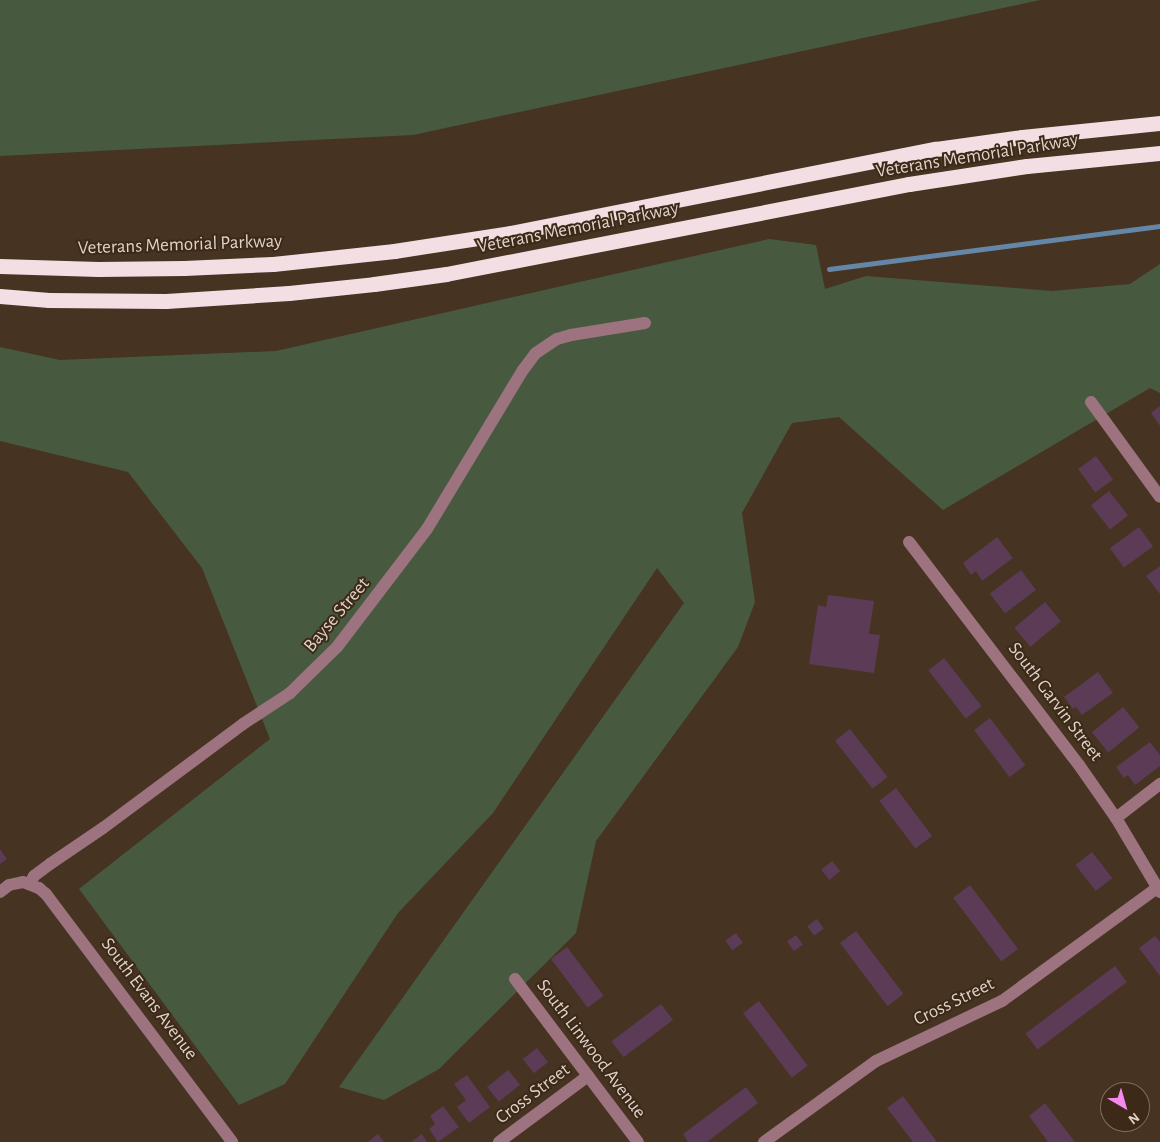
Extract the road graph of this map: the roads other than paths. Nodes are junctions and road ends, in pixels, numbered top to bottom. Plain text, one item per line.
1 (1160, 123) edge
2 (1160, 153) edge
3 (0, 266) edge
4 (0, 296) edge
5 (49, 300) junction
6 (0, 305) edge
7 (645, 323) dead end
8 (1091, 402) dead end
9 (1160, 497) edge
10 (909, 542) dead end
11 (1160, 784) edge
12 (1116, 818) junction
13 (30, 883) junction
14 (1158, 890) edge
15 (0, 892) edge
16 (515, 979) dead end
17 (588, 1076) junction
18 (232, 1142) edge
19 (499, 1142) edge
20 (638, 1142) edge
21 (764, 1142) edge

1 - 3 highway, Veterans Memorial Parkway
2 - 5 highway, Veterans Memorial Parkway
4 - 5 highway, Veterans Memorial Parkway
5 - 6 highway
7 - 13 street, Bayse Street
8 - 9 street
10 - 12 street, South Garvin Street
11 - 12 street
12 - 14 street, South Garvin Street
13 - 15 street
13 - 18 street, South Evans Avenue
14 - 21 street, Cross Street
16 - 17 street, South Linwood Avenue
17 - 19 street, Cross Street
17 - 20 street, South Linwood Avenue

